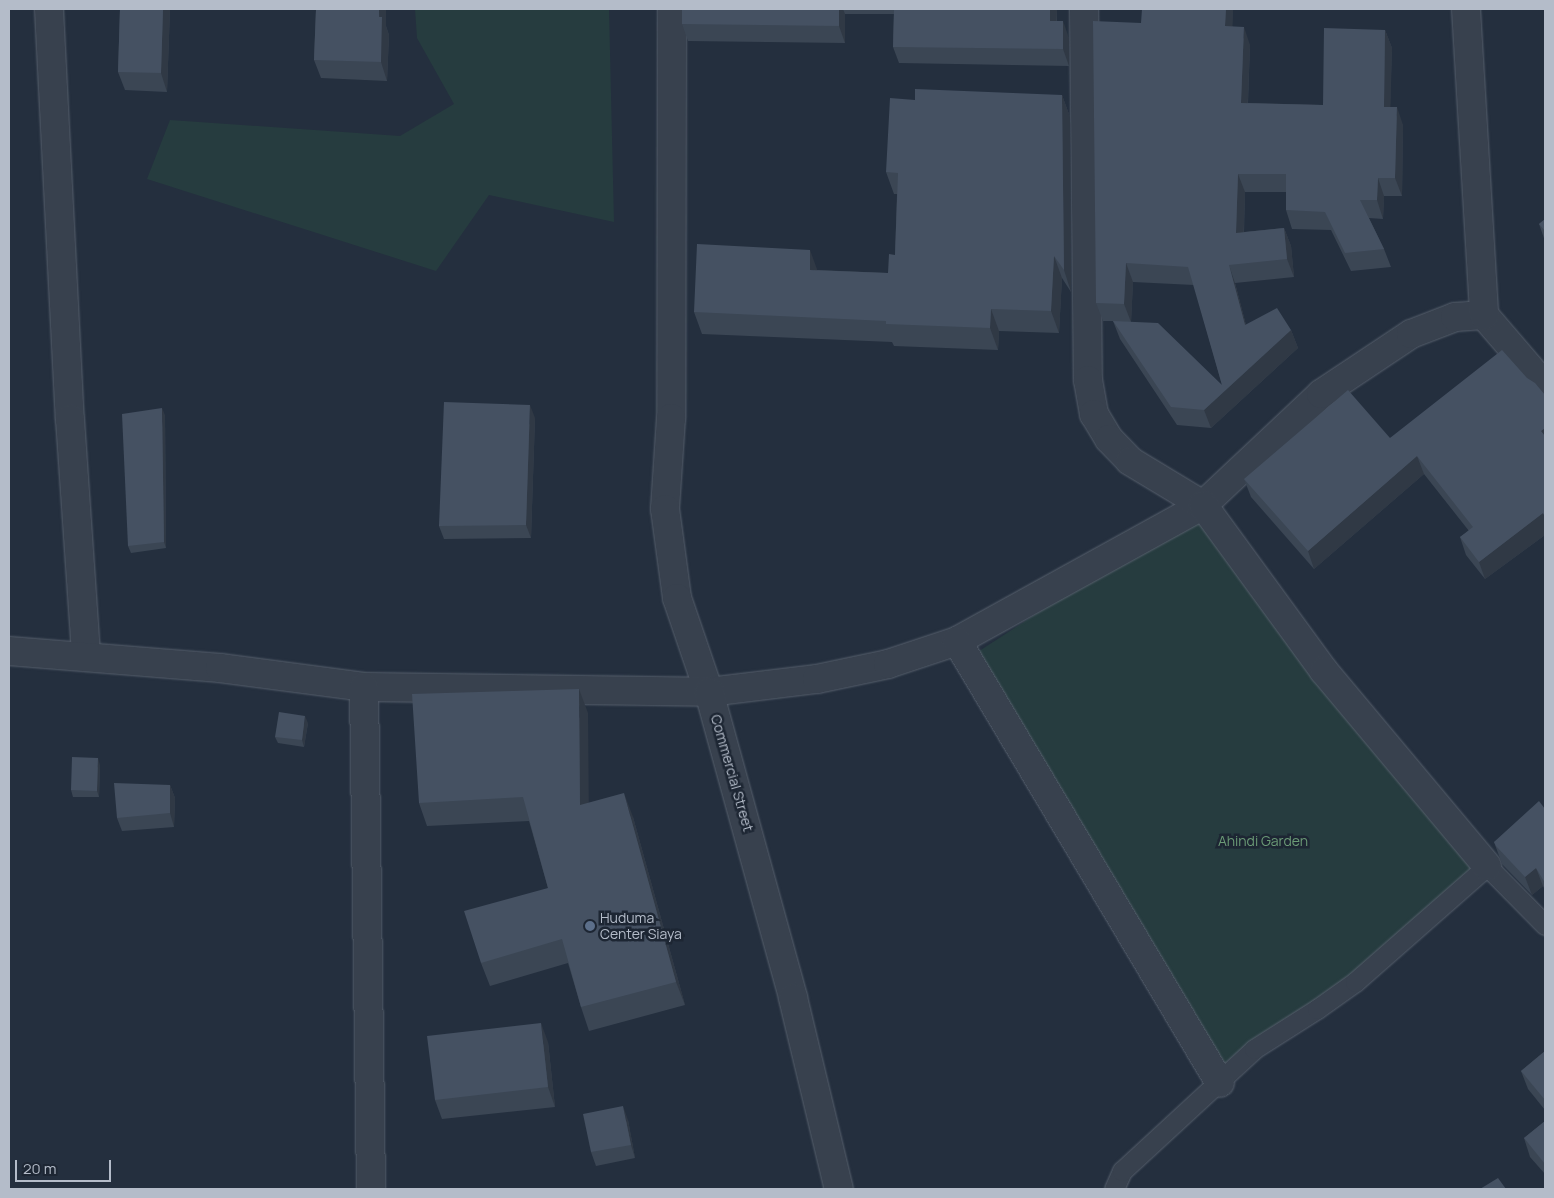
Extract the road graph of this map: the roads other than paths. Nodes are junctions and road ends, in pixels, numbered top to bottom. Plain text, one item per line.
1 (49, 9) edge
2 (672, 9) edge
3 (1084, 9) edge
4 (1466, 9) edge
5 (1484, 315) junction
6 (1545, 386) edge
7 (1203, 505) junction
8 (957, 642) junction
9 (9, 651) edge
10 (86, 656) junction
11 (364, 687) junction
12 (709, 692) junction
13 (1487, 866) junction
14 (1545, 925) edge
15 (1220, 1083) junction
16 (371, 1189) edge
17 (839, 1189) edge
18 (1114, 1189) edge

1 - 10 street
2 - 12 street, Commercial Street
3 - 7 street
4 - 5 street
5 - 6 street
5 - 7 street
7 - 8 street
7 - 13 street
8 - 12 street
8 - 15 street
9 - 10 street
10 - 11 street
11 - 12 street
11 - 16 street
12 - 17 street, Commercial Street
13 - 14 lane
13 - 15 lane
15 - 18 lane

